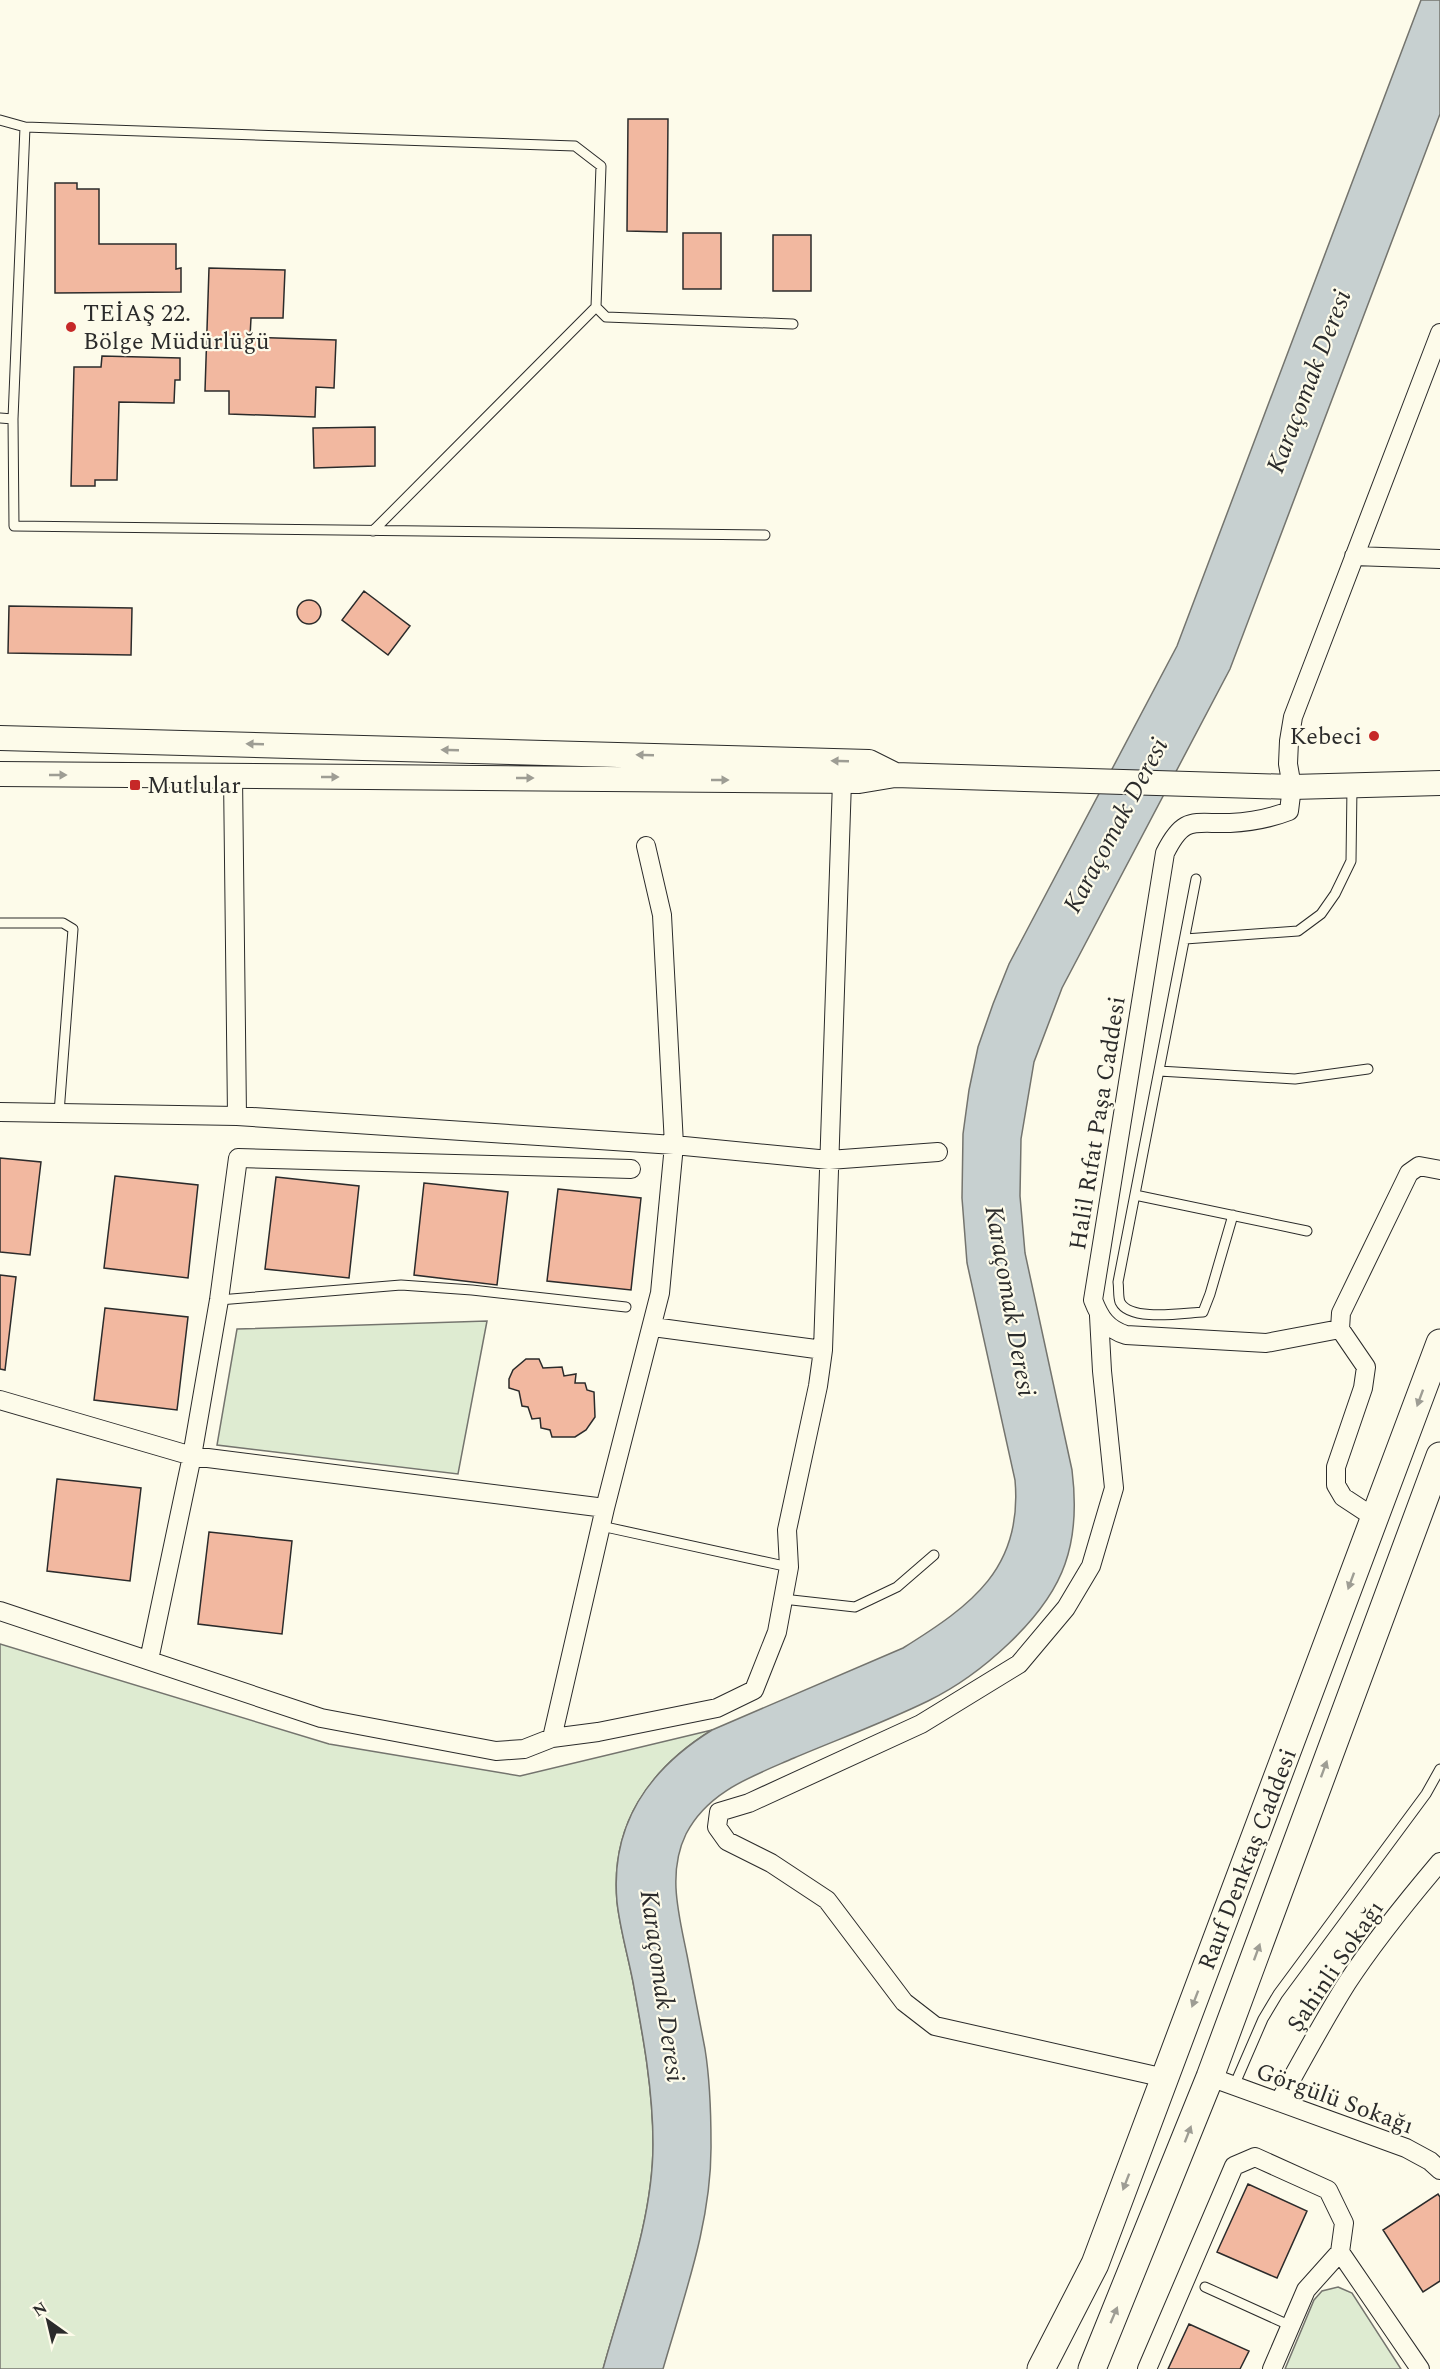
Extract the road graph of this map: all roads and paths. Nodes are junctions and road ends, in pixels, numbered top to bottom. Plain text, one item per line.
1 (0, 120) edge
2 (25, 127) junction
3 (596, 307) junction
4 (793, 324) dead end
5 (1440, 333) edge
6 (0, 418) edge
7 (13, 419) junction
8 (373, 531) junction
9 (765, 535) dead end
10 (1354, 556) junction
11 (1440, 559) edge
12 (0, 738) edge
13 (0, 774) edge
14 (895, 775) junction
15 (233, 776) junction
16 (842, 781) junction
17 (1416, 783) junction
18 (1440, 783) edge
19 (1352, 786) junction
20 (1292, 787) junction
21 (1440, 794) edge
22 (646, 846) dead end
23 (1196, 879) dead end
24 (0, 923) edge
25 (1185, 939) junction
26 (1368, 1070) dead end
27 (1159, 1071) junction
28 (0, 1112) edge
29 (59, 1113) junction
30 (237, 1116) junction
31 (674, 1145) junction
32 (938, 1152) dead end
33 (829, 1160) junction
34 (631, 1169) dead end
35 (1440, 1170) edge
36 (1135, 1195) junction
37 (1233, 1215) junction
38 (1307, 1231) dead end
39 (219, 1300) junction
40 (626, 1307) dead end
41 (1099, 1316) junction
42 (653, 1327) junction
43 (1340, 1329) junction
44 (1440, 1343) edge
45 (823, 1350) junction
46 (0, 1400) edge
47 (192, 1455) junction
48 (1440, 1456) edge
49 (603, 1517) junction
50 (1375, 1518) junction
51 (934, 1555) dead end
52 (789, 1567) junction
53 (783, 1599) junction
54 (0, 1611) edge
55 (149, 1660) junction
56 (552, 1738) junction
57 (1440, 1769) edge
58 (1440, 1862) edge
59 (1165, 2079) junction
60 (1222, 2082) junction
61 (1279, 2102) junction
62 (1440, 2170) edge
63 (1340, 2252) junction
64 (1205, 2287) dead end
65 (1291, 2325) junction
66 (1041, 2369) edge
67 (1092, 2369) edge
68 (1147, 2369) edge
69 (1272, 2369) edge
70 (1420, 2369) edge

1 - 2 lane
2 - 3 lane
2 - 7 lane
3 - 4 lane
3 - 8 lane
5 - 10 street
6 - 7 lane
7 - 8 lane
8 - 9 lane
10 - 11 street
10 - 20 street
14 -> 12 main road
13 -> 15 main road
14 - 16 main road
14 - 20 main road
15 -> 16 main road
15 - 30 street
16 - 33 street
17 - 18 main road
17 - 19 main road
17 - 21 main road
19 - 20 main road
19 - 25 lane
20 - 41 street, Halil Rıfat Paşa Caddesi
22 - 31 street
23 - 25 lane, Halil Rıfat Paşa Caddesi
24 - 29 lane
25 - 27 lane, Halil Rıfat Paşa Caddesi
26 - 27 lane
27 - 36 lane, Halil Rıfat Paşa Caddesi
28 - 29 street
29 - 30 street
30 - 31 street
31 - 33 street
31 - 42 street
32 - 33 street
33 - 45 street
34 - 39 street
35 - 43 street
36 - 37 lane, Halil Rıfat Paşa Caddesi
36 - 37 lane, Halil Rıfat Paşa Caddesi
37 - 38 lane, Halil Rıfat Paşa Caddesi
39 - 40 lane
39 - 47 street
41 - 43 street
41 - 59 street
42 - 45 street
42 - 49 street
43 - 50 street
44 -> 50 main road, Rauf Denktaş Caddesi
45 - 52 street
46 - 47 street
47 - 49 street
47 - 55 street
60 -> 48 main road, Rauf Denktaş Caddesi
49 - 52 lane
49 - 56 street
50 -> 59 main road, Rauf Denktaş Caddesi
51 - 53 lane
52 - 53 street
53 - 56 street
54 - 55 street
55 - 56 street
57 - 60 lane
58 - 61 street, Şahinli Sokağı
59 -> 66 main road, Rauf Denktaş Caddesi
60 - 61 street, Görgülü Sokağı
67 -> 60 main road, Rauf Denktaş Caddesi
61 - 62 street, Görgülü Sokağı
63 - 65 street
63 - 68 street
63 - 70 street
64 - 65 lane
65 - 69 street

